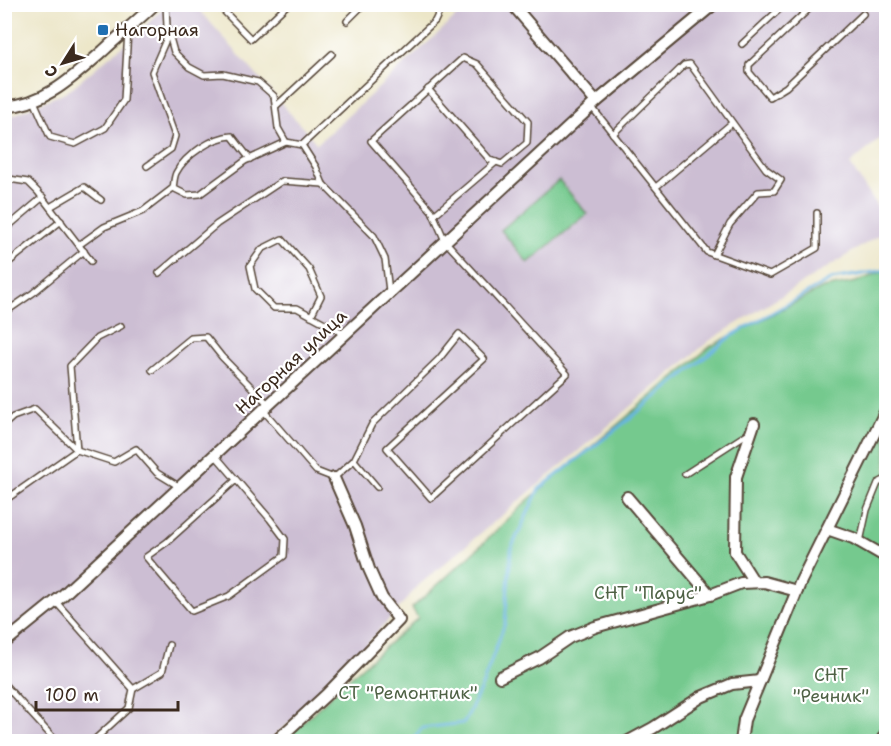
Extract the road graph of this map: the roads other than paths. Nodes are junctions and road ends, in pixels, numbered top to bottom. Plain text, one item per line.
1 (155, 4) edge
2 (166, 4) edge
3 (217, 4) edge
4 (288, 4) edge
5 (364, 4) edge
6 (443, 4) edge
7 (512, 4) edge
8 (714, 4) edge
9 (785, 4) edge
10 (811, 5) edge
11 (862, 14) dead end
12 (347, 21) dead end
13 (128, 28) junction
14 (169, 31) junction
15 (742, 44) dead end
16 (332, 54) dead end
17 (428, 89) junction
18 (34, 101) junction
19 (593, 104) junction
20 (276, 106) junction
21 (4, 107) edge
22 (732, 123) junction
23 (613, 134) junction
24 (286, 142) junction
25 (302, 145) junction
26 (250, 159) junction
27 (496, 162) junction
28 (147, 166) dead end
29 (4, 170) edge
30 (9, 179) junction
31 (323, 184) junction
32 (4, 186) edge
33 (173, 188) junction
34 (656, 188) junction
35 (43, 197) junction
36 (102, 200) dead end
37 (50, 207) junction
38 (817, 213) dead end
39 (434, 215) junction
40 (61, 221) junction
41 (4, 230) edge
42 (445, 241) junction
43 (80, 245) junction
44 (84, 251) junction
45 (714, 255) junction
46 (91, 261) dead end
47 (4, 266) edge
48 (159, 273) dead end
49 (390, 293) junction
50 (4, 313) edge
51 (311, 316) junction
52 (121, 326) dead end
53 (345, 334) junction
54 (152, 370) dead end
55 (266, 408) junction
56 (886, 410) edge
57 (4, 425) edge
58 (752, 428) joint
59 (77, 450) junction
60 (215, 455) junction
61 (354, 460) junction
62 (685, 474) dead end
63 (334, 478) junction
64 (886, 479) edge
65 (236, 480) junction
66 (180, 487) junction
67 (377, 487) dead end
68 (627, 497) dead end
69 (4, 501) edge
70 (827, 529) junction
71 (860, 542) junction
72 (886, 557) edge
73 (754, 582) junction
74 (797, 591) junction
75 (710, 595) junction
76 (56, 602) junction
77 (4, 644) edge
78 (169, 645) dead end
79 (500, 677) dead end
80 (760, 681) junction
81 (4, 684) edge
82 (133, 689) junction
83 (886, 733) edge
84 (57, 741) edge
85 (92, 741) edge
86 (275, 741) edge
87 (627, 741) edge
88 (741, 741) edge
89 (881, 741) edge

1 - 13 street
2 - 14 lane
3 - 4 lane
5 - 12 lane
6 - 25 lane
7 - 19 street
8 - 19 street, Нагорная улица
9 - 15 lane
10 - 11 lane
13 - 18 street
13 - 18 lane
14 - 20 lane
14 - 28 lane
16 - 20 lane
17 - 27 lane
17 - 27 lane
17 - 39 lane
18 - 21 street
19 - 23 lane
19 - 42 street, Нагорная улица
20 - 24 lane
22 - 23 lane
22 - 34 lane
22 - 45 lane
23 - 34 lane
24 - 25 lane
24 - 26 lane
25 - 31 lane
26 - 33 lane
26 - 33 lane
27 - 39 lane
29 - 30 lane
30 - 32 lane
30 - 35 lane
31 - 48 lane
31 - 49 lane
33 - 43 lane
34 - 45 lane
35 - 37 lane
35 - 41 lane
36 - 37 lane
37 - 40 lane
38 - 45 lane
39 - 42 lane
40 - 43 lane
40 - 47 lane
42 - 49 street, Нагорная улица
42 - 61 lane
43 - 44 lane
44 - 46 lane
44 - 50 lane
49 - 53 street, Нагорная улица
51 - 51 lane
51 - 53 lane
52 - 59 lane
53 - 55 street, Нагорная улица
54 - 55 lane
55 - 60 street, Нагорная улица
55 - 63 lane
56 - 70 street
57 - 59 lane
58 - 62 lane
58 - 73 street
59 - 66 lane
59 - 69 lane
60 - 65 lane
60 - 66 street, Нагорная улица
61 - 63 lane
61 - 67 lane
63 - 86 street
64 - 71 lane
65 - 65 lane
66 - 76 street, Нагорная улица
68 - 75 street
70 - 71 street
70 - 74 street
71 - 72 street
73 - 74 street
73 - 75 street
74 - 80 street
75 - 79 street
76 - 77 street, Нагорная улица
76 - 82 lane
78 - 82 lane
80 - 87 street
80 - 88 street
81 - 84 lane
82 - 85 lane
83 - 89 street

